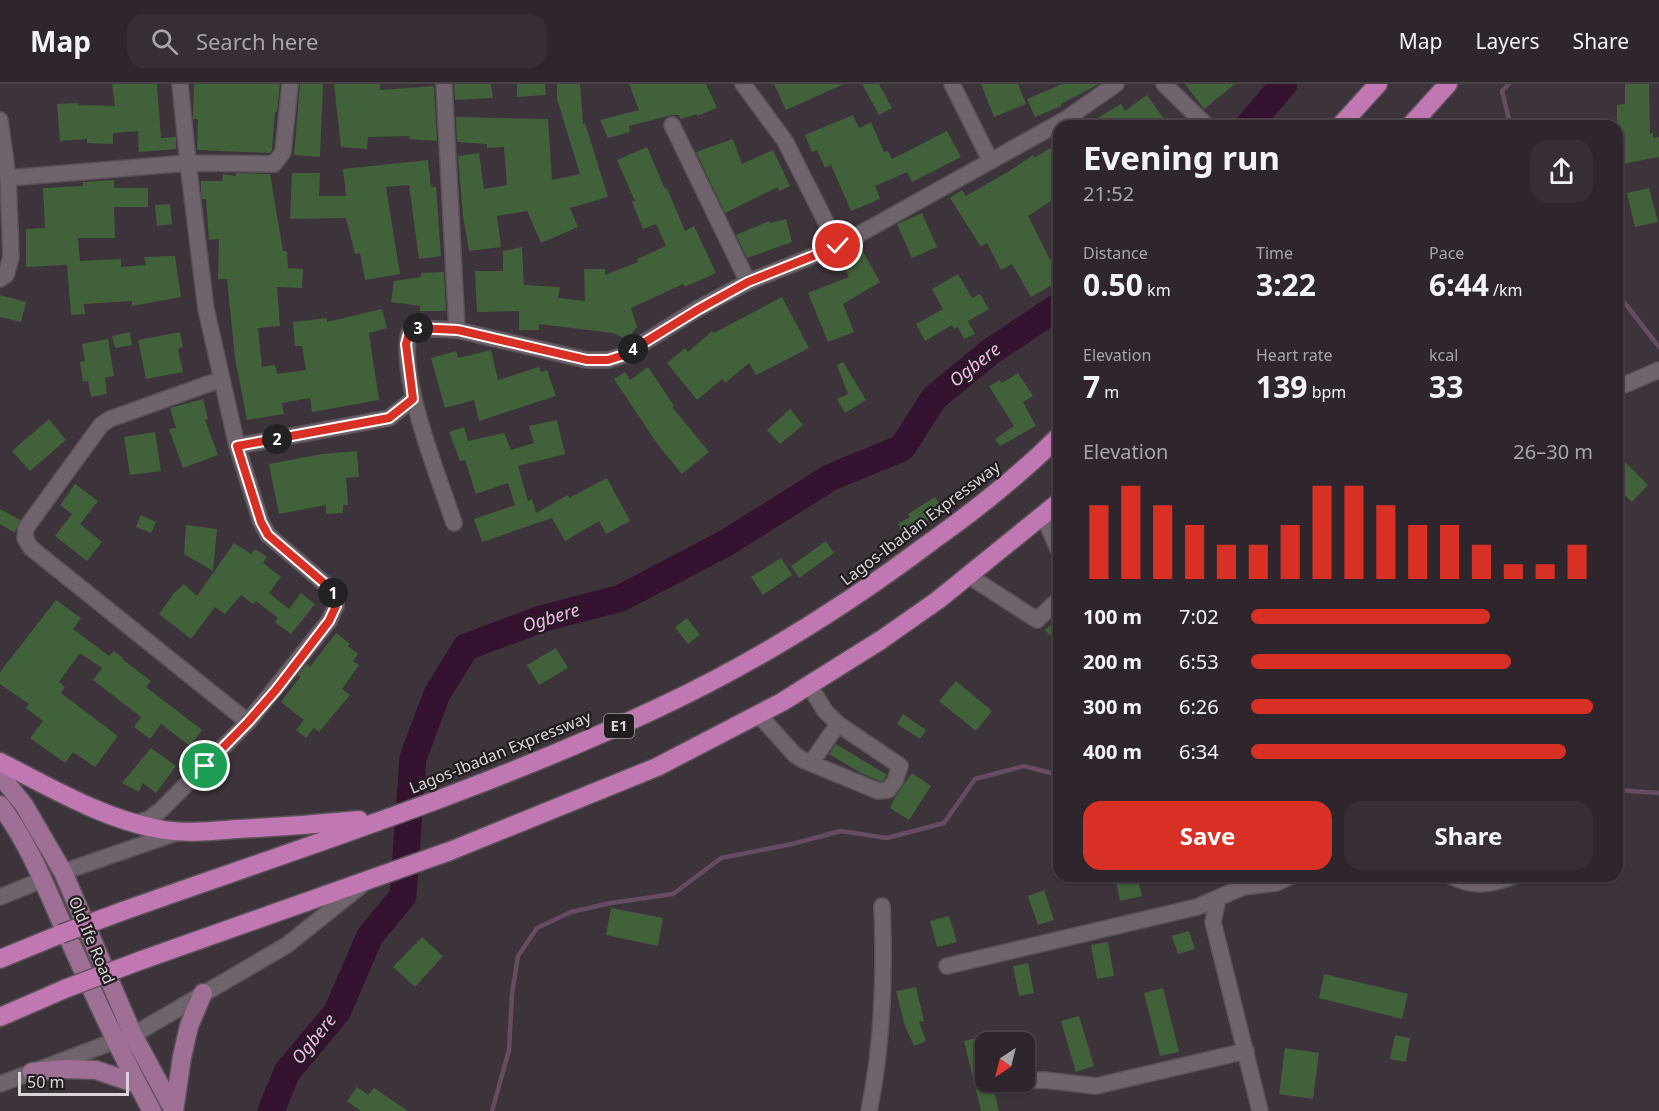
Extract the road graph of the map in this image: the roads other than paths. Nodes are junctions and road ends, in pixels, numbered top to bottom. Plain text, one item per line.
1 (180, 84) edge
2 (290, 84) edge
3 (444, 84) edge
4 (743, 84) edge
5 (952, 84) edge
6 (1116, 84) edge
7 (1164, 84) edge
8 (1378, 84) edge
9 (1448, 84) edge
10 (0, 120) edge
11 (1064, 120) edge
12 (1201, 120) edge
13 (1345, 120) edge
14 (1415, 120) edge
15 (672, 125) dead end
16 (1053, 126) edge
17 (990, 160) junction
18 (188, 163) junction
19 (8, 178) junction
20 (838, 246) junction
21 (0, 279) edge
22 (748, 282) junction
23 (458, 330) junction
24 (1659, 370) edge
25 (222, 379) junction
26 (1623, 385) edge
27 (413, 399) junction
28 (1053, 442) edge
29 (237, 446) junction
30 (1053, 507) edge
31 (1043, 515) junction
32 (454, 523) dead end
33 (1053, 537) edge
34 (969, 576) junction
35 (1053, 605) edge
36 (809, 685) junction
37 (759, 715) junction
38 (248, 722) junction
39 (838, 724) junction
40 (0, 762) edge
41 (811, 763) junction
42 (0, 775) edge
43 (0, 805) edge
44 (385, 818) junction
45 (136, 823) junction
46 (179, 832) junction
47 (63, 872) junction
48 (372, 878) junction
49 (42, 880) junction
50 (1280, 882) edge
51 (1466, 882) edge
52 (1495, 882) edge
53 (0, 897) edge
54 (1218, 899) junction
55 (882, 906) dead end
56 (1197, 907) junction
57 (1213, 922) junction
58 (0, 959) edge
59 (946, 966) dead end
60 (203, 993) junction
61 (0, 1017) edge
62 (133, 1035) junction
63 (115, 1041) junction
64 (1246, 1051) junction
65 (32, 1072) junction
66 (1035, 1080) edge
67 (0, 1084) edge
68 (137, 1084) junction
69 (152, 1111) edge
70 (174, 1111) edge
71 (869, 1111) edge
72 (1260, 1111) edge

1 - 18 street
2 - 18 street
3 - 23 street
4 - 20 street
5 - 17 street
6 - 11 street
7 - 12 street
8 - 13 highway
9 - 14 highway
10 - 19 street
15 - 22 street
16 - 17 street
17 - 20 street
18 - 19 street
18 - 25 street
19 - 21 street
20 - 22 street
22 - 23 street
23 - 27 street
24 - 26 street
25 - 29 street
25 - 38 street
27 - 29 street
27 - 32 street
28 - 44 highway, Lagos-Ibadan Expressway / E1
29 - 38 street
30 - 31 highway
31 - 33 street
31 - 34 highway
34 - 35 street
34 - 36 highway
36 - 37 highway
36 - 39 street
37 - 41 street
37 - 48 highway
38 - 45 street
39 - 41 street
39 - 41 street
40 - 45 highway
42 - 47 main road, Old Ife Road
43 - 49 main road, Old Ife Road
44 - 46 highway
44 - 58 highway, Lagos-Ibadan Expressway / E1, bridge
45 - 46 highway
46 - 47 street
47 - 62 main road, Old Ife Road
48 - 60 street
48 - 61 highway, bridge
49 - 53 street
49 - 63 main road, Old Ife Road
50 - 54 street
51 - 52 street
54 - 56 street
54 - 57 street
55 - 71 street
56 - 57 street
56 - 59 street
57 - 64 street
60 - 62 street
60 - 70 main road
62 - 70 main road, Old Ife Road
63 - 65 street
63 - 68 main road, Old Ife Road
64 - 66 street
64 - 72 street
65 - 67 street
65 - 68 main road
68 - 69 main road, Old Ife Road

